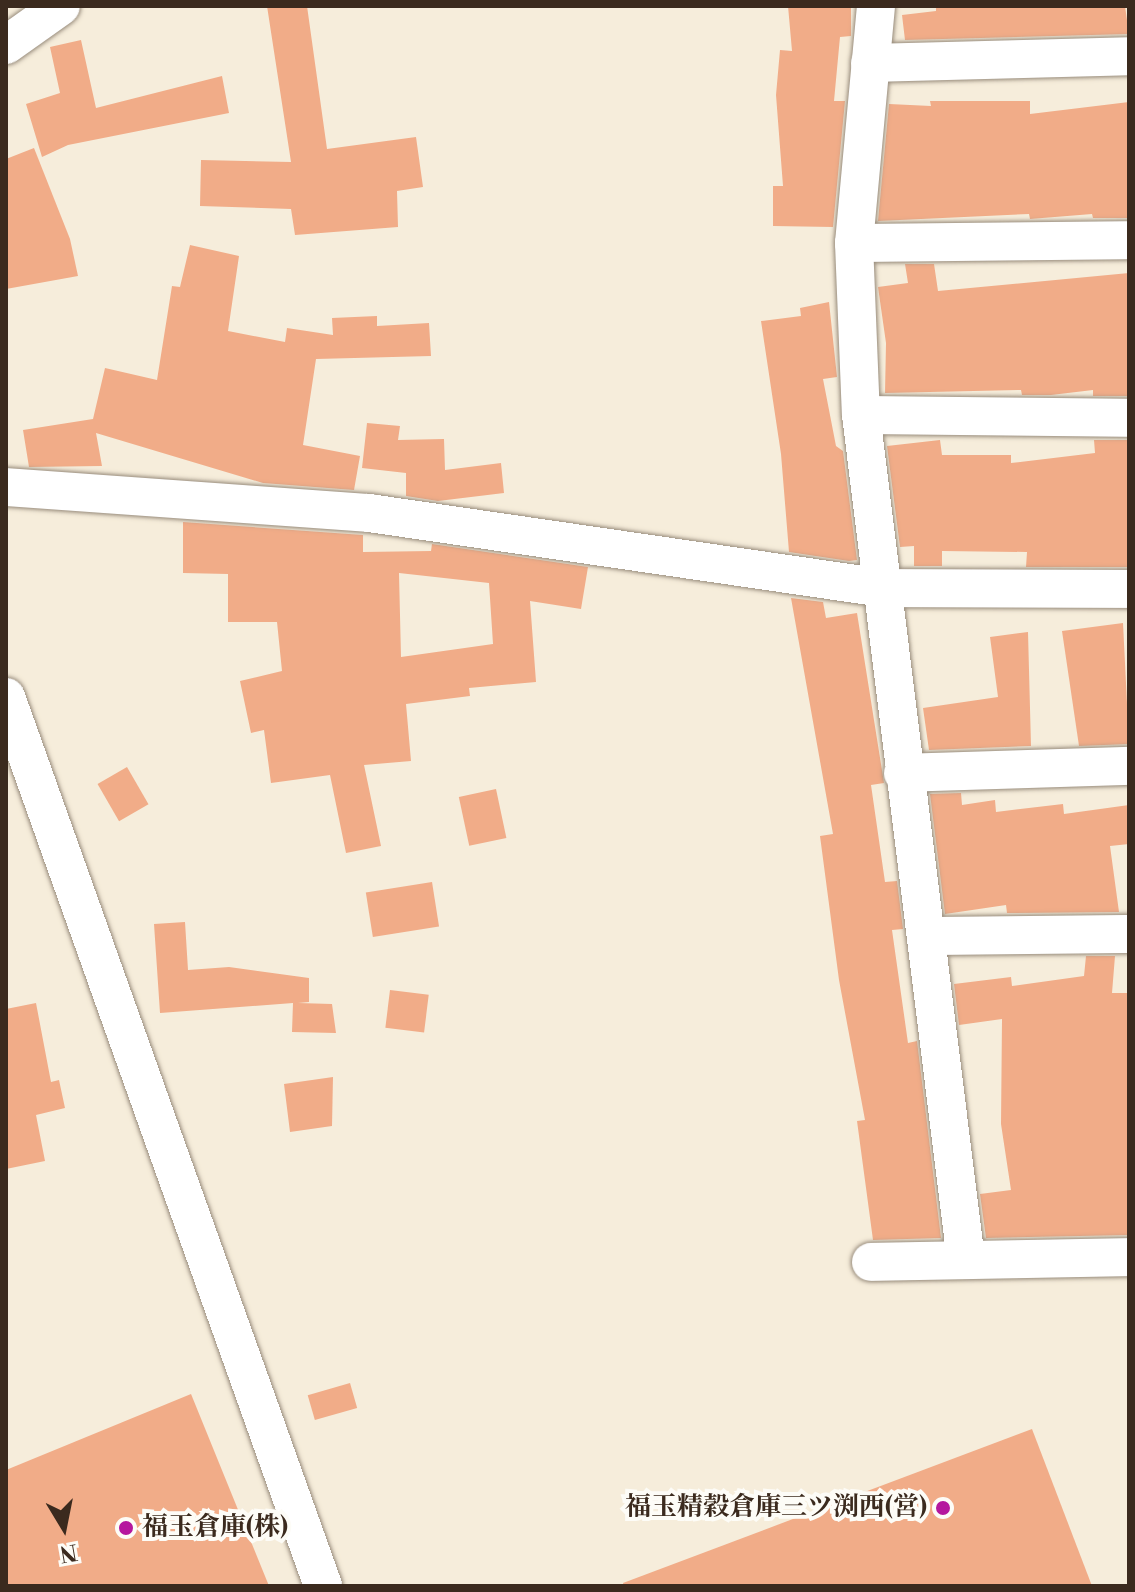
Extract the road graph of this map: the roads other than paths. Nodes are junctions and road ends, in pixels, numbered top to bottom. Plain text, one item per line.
1 (61, 6) edge
2 (876, 6) edge
3 (6, 45) edge
4 (1129, 56) edge
5 (870, 63) junction
6 (1129, 240) edge
7 (854, 243) junction
8 (861, 415) junction
9 (1129, 418) edge
10 (6, 487) edge
11 (883, 588) junction
12 (1129, 589) edge
13 (6, 697) edge
14 (1129, 766) edge
15 (903, 773) junction
16 (1129, 934) edge
17 (929, 936) junction
18 (1129, 1257) edge
19 (966, 1260) junction
20 (871, 1262) dead end
21 (323, 1586) edge

1 - 3 street
2 - 5 street
4 - 5 street
5 - 7 street
6 - 7 street
7 - 8 street
8 - 9 street
8 - 11 street
10 - 11 street
11 - 12 street
11 - 15 street
13 - 21 street
14 - 15 street
15 - 17 street
16 - 17 street
17 - 19 street
18 - 19 street
19 - 20 street

